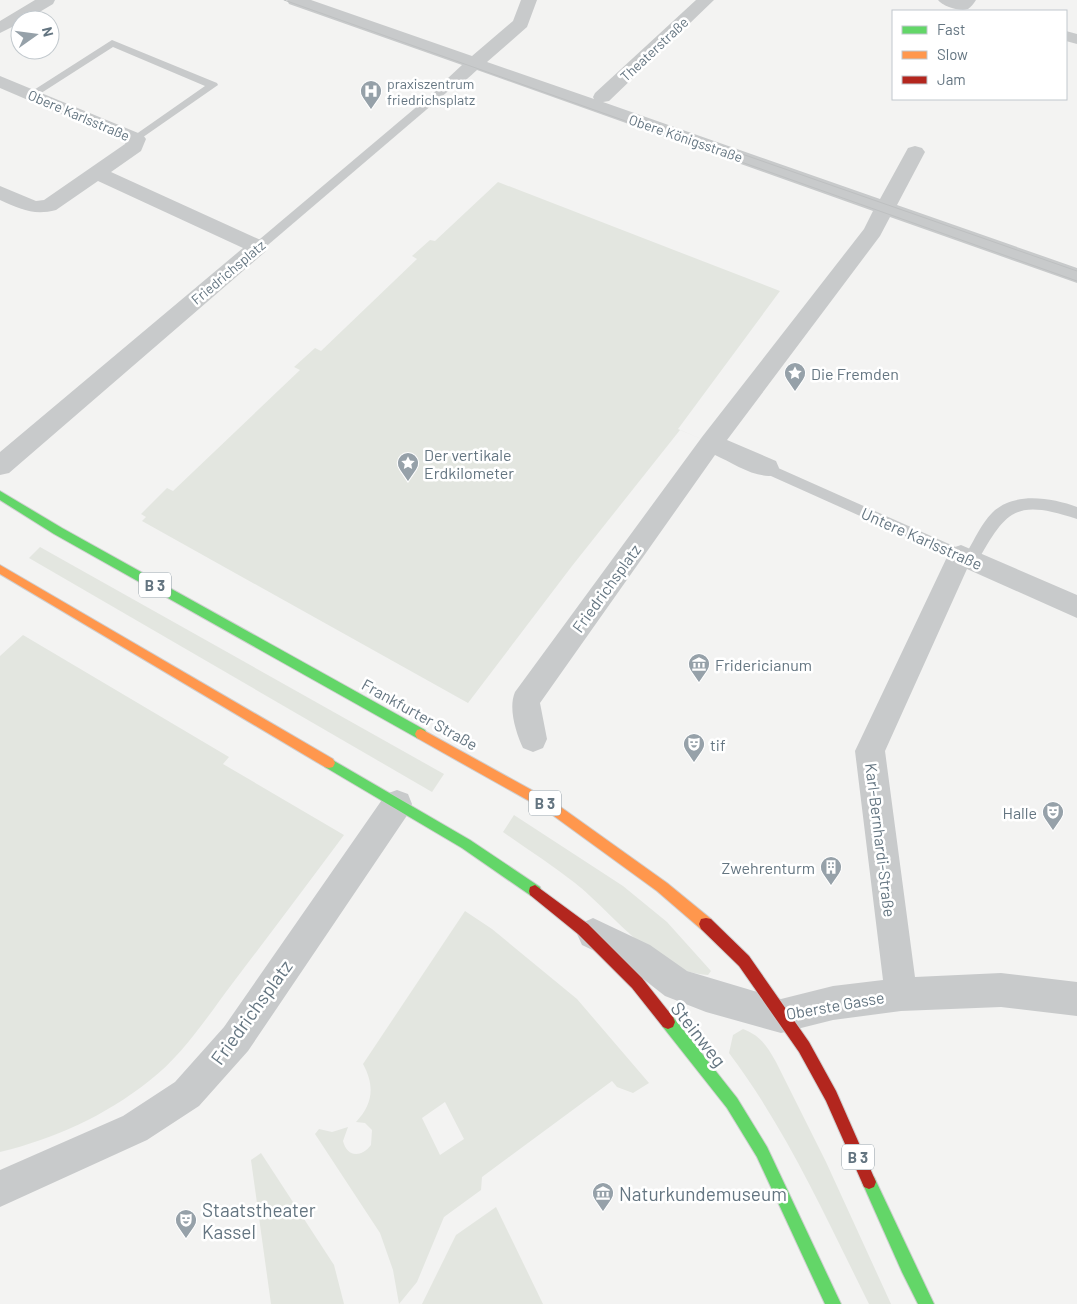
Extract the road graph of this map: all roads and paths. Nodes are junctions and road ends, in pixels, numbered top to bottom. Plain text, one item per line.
1 (47, 0) edge
2 (295, 0) edge
3 (529, 0) edge
4 (706, 0) edge
5 (946, 0) edge
6 (965, 3) edge
7 (0, 28) edge
8 (475, 63) junction
9 (456, 79) joint
10 (0, 82) edge
11 (31, 95) junction
12 (602, 97) dead end
13 (136, 139) junction
14 (915, 152) dead end
15 (96, 173) junction
16 (0, 192) edge
17 (886, 208) junction
18 (258, 247) junction
19 (1077, 276) edge
20 (711, 443) junction
21 (0, 466) edge
22 (767, 468) joint
23 (0, 495) edge
24 (1077, 513) edge
25 (966, 557) junction
26 (0, 569) edge
27 (1077, 607) edge
28 (533, 739) dead end
29 (397, 804) junction
30 (583, 929) junction
31 (901, 994) junction
32 (1077, 999) edge
33 (781, 1016) junction
34 (0, 1190) edge
35 (833, 1304) edge
36 (926, 1304) edge

1 - 7 street
2 - 8 street, Obere Königsstraße
3 - 8 street
4 - 12 street, Theaterstraße
5 - 6 street
8 - 9 street
8 - 17 street, Obere Königsstraße
9 - 18 lane, Friedrichsplatz
10 - 11 street, Obere Karlsstraße
11 - 13 street, Obere Karlsstraße
11 - 13 lane
13 - 15 street, Obere Karlsstraße
14 - 17 street, Friedrichsplatz
15 - 16 street, Obere Karlsstraße
15 - 18 street
17 - 19 street, Obere Königsstraße
17 - 20 street, Friedrichsplatz
18 - 21 street, Friedrichsplatz
20 - 22 street
20 - 28 street, Friedrichsplatz
22 - 25 lane, Untere Karlsstraße
23 - 33 main road, Frankfurter Straße / B 3
24 - 25 lane
25 - 27 street, Untere Karlsstraße
25 - 31 street, Karl-Bernhardi-Straße
26 - 29 main road
29 - 30 main road, Steinweg
29 - 34 street, Friedrichsplatz
30 - 33 street, Oberste Gasse
30 - 35 main road, Steinweg
31 - 32 street, Oberste Gasse
31 - 33 street, Oberste Gasse
33 - 36 main road, B 3

